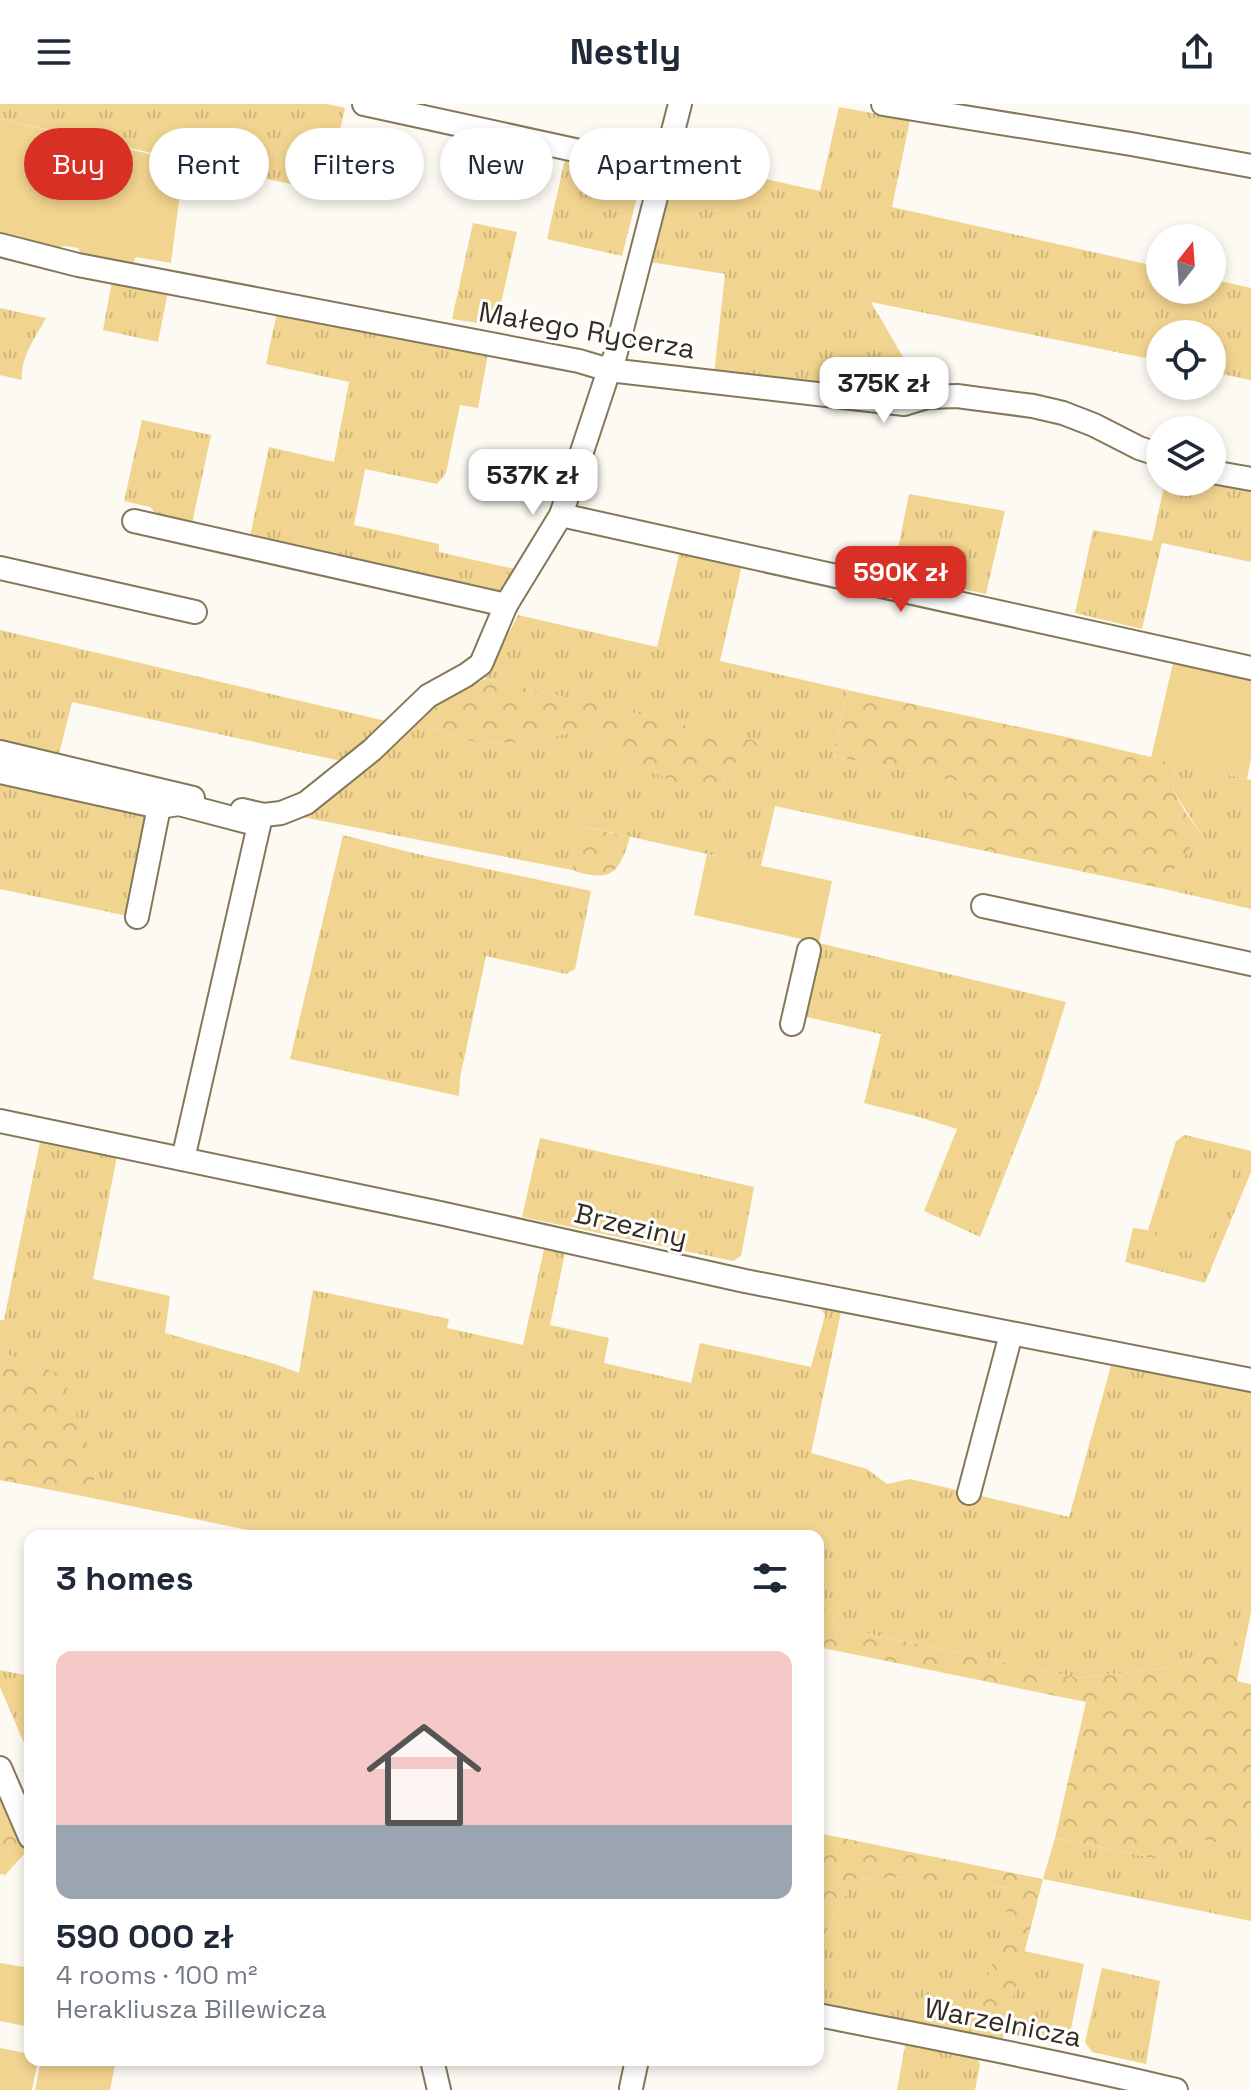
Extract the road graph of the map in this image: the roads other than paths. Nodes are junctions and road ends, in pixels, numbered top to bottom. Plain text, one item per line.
1 (364, 104) edge
2 (680, 104) edge
3 (883, 104) edge
4 (673, 128) edge
5 (569, 149) edge
6 (1251, 166) edge
7 (654, 200) edge
8 (0, 245) edge
9 (609, 370) junction
10 (1146, 450) edge
11 (1226, 475) edge
12 (1251, 479) edge
13 (561, 515) junction
14 (134, 521) dead end
15 (0, 568) edge
16 (506, 605) junction
17 (195, 612) dead end
18 (1251, 668) edge
19 (0, 752) edge
20 (0, 772) edge
21 (159, 807) junction
22 (983, 906) dead end
23 (137, 917) dead end
24 (809, 950) dead end
25 (1251, 964) edge
26 (792, 1024) dead end
27 (0, 1121) edge
28 (183, 1159) junction
29 (1011, 1334) junction
30 (1251, 1380) edge
31 (969, 1493) dead end
32 (0, 1768) edge
33 (24, 1823) edge
34 (824, 2016) edge
35 (433, 2066) edge
36 (636, 2066) edge
37 (631, 2088) dead end
38 (439, 2090) edge
39 (1176, 2090) edge

1 - 5 street
2 - 4 street
3 - 6 street
7 - 9 street
8 - 9 street, Małego Rycerza
9 - 10 street, Małego Rycerza
9 - 13 street
11 - 12 street
13 - 16 street
13 - 18 street
14 - 16 street
15 - 17 street
16 - 19 street
20 - 21 street
21 - 23 street
21 - 28 street
22 - 25 street
24 - 26 street
27 - 28 street, Brzeziny
28 - 29 street, Brzeziny
29 - 30 street, Brzeziny
29 - 31 street
32 - 33 street
34 - 39 street, Warzelnicza
35 - 38 street
36 - 37 street

